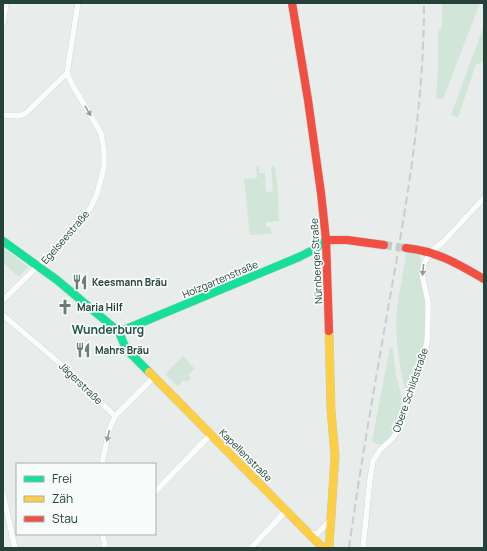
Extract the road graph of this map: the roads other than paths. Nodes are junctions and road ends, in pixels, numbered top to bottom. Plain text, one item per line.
1 (6, 3) edge
2 (78, 3) edge
3 (292, 3) edge
4 (3, 23) edge
5 (67, 72) junction
6 (3, 115) edge
7 (484, 198) edge
8 (326, 240) junction
9 (3, 241) edge
10 (384, 246) tunnel mouth
11 (406, 248) tunnel mouth
12 (432, 251) junction
13 (38, 266) junction
14 (484, 279) edge
15 (3, 300) edge
16 (3, 315) edge
17 (119, 332) junction
18 (154, 377) junction
19 (115, 416) junction
20 (210, 434) junction
21 (102, 463) edge
22 (156, 491) edge
23 (3, 494) edge
24 (286, 511) junction
25 (330, 520) junction
26 (309, 533) junction
27 (103, 535) edge
28 (15, 548) edge
29 (105, 548) edge
30 (251, 548) edge
31 (323, 548) edge
32 (328, 548) edge
33 (363, 548) edge

1 - 4 street
2 - 5 street
3 - 8 street, Nürnberger Straße
5 - 6 street
5 -> 13 street, Egelseestraße
7 - 12 street, Obere Schildstraße
8 - 10 street
8 - 17 street, Holzgartenstraße
8 - 25 street, Nürnberger Straße
9 - 13 street
11 - 12 street
12 - 14 street
12 -> 33 street, Obere Schildstraße
13 - 15 street, Egelseestraße
13 - 17 street
16 - 19 street, Jägerstraße
17 - 18 street
18 - 19 street
18 - 20 street, Kapellenstraße
19 -> 21 street
20 - 22 street
20 - 24 street, Kapellenstraße
23 - 28 street
24 - 26 street, Kapellenstraße
24 - 30 street
25 - 26 street
25 - 32 street, Nürnberger Straße
26 - 31 street, Kapellenstraße
27 - 29 street

